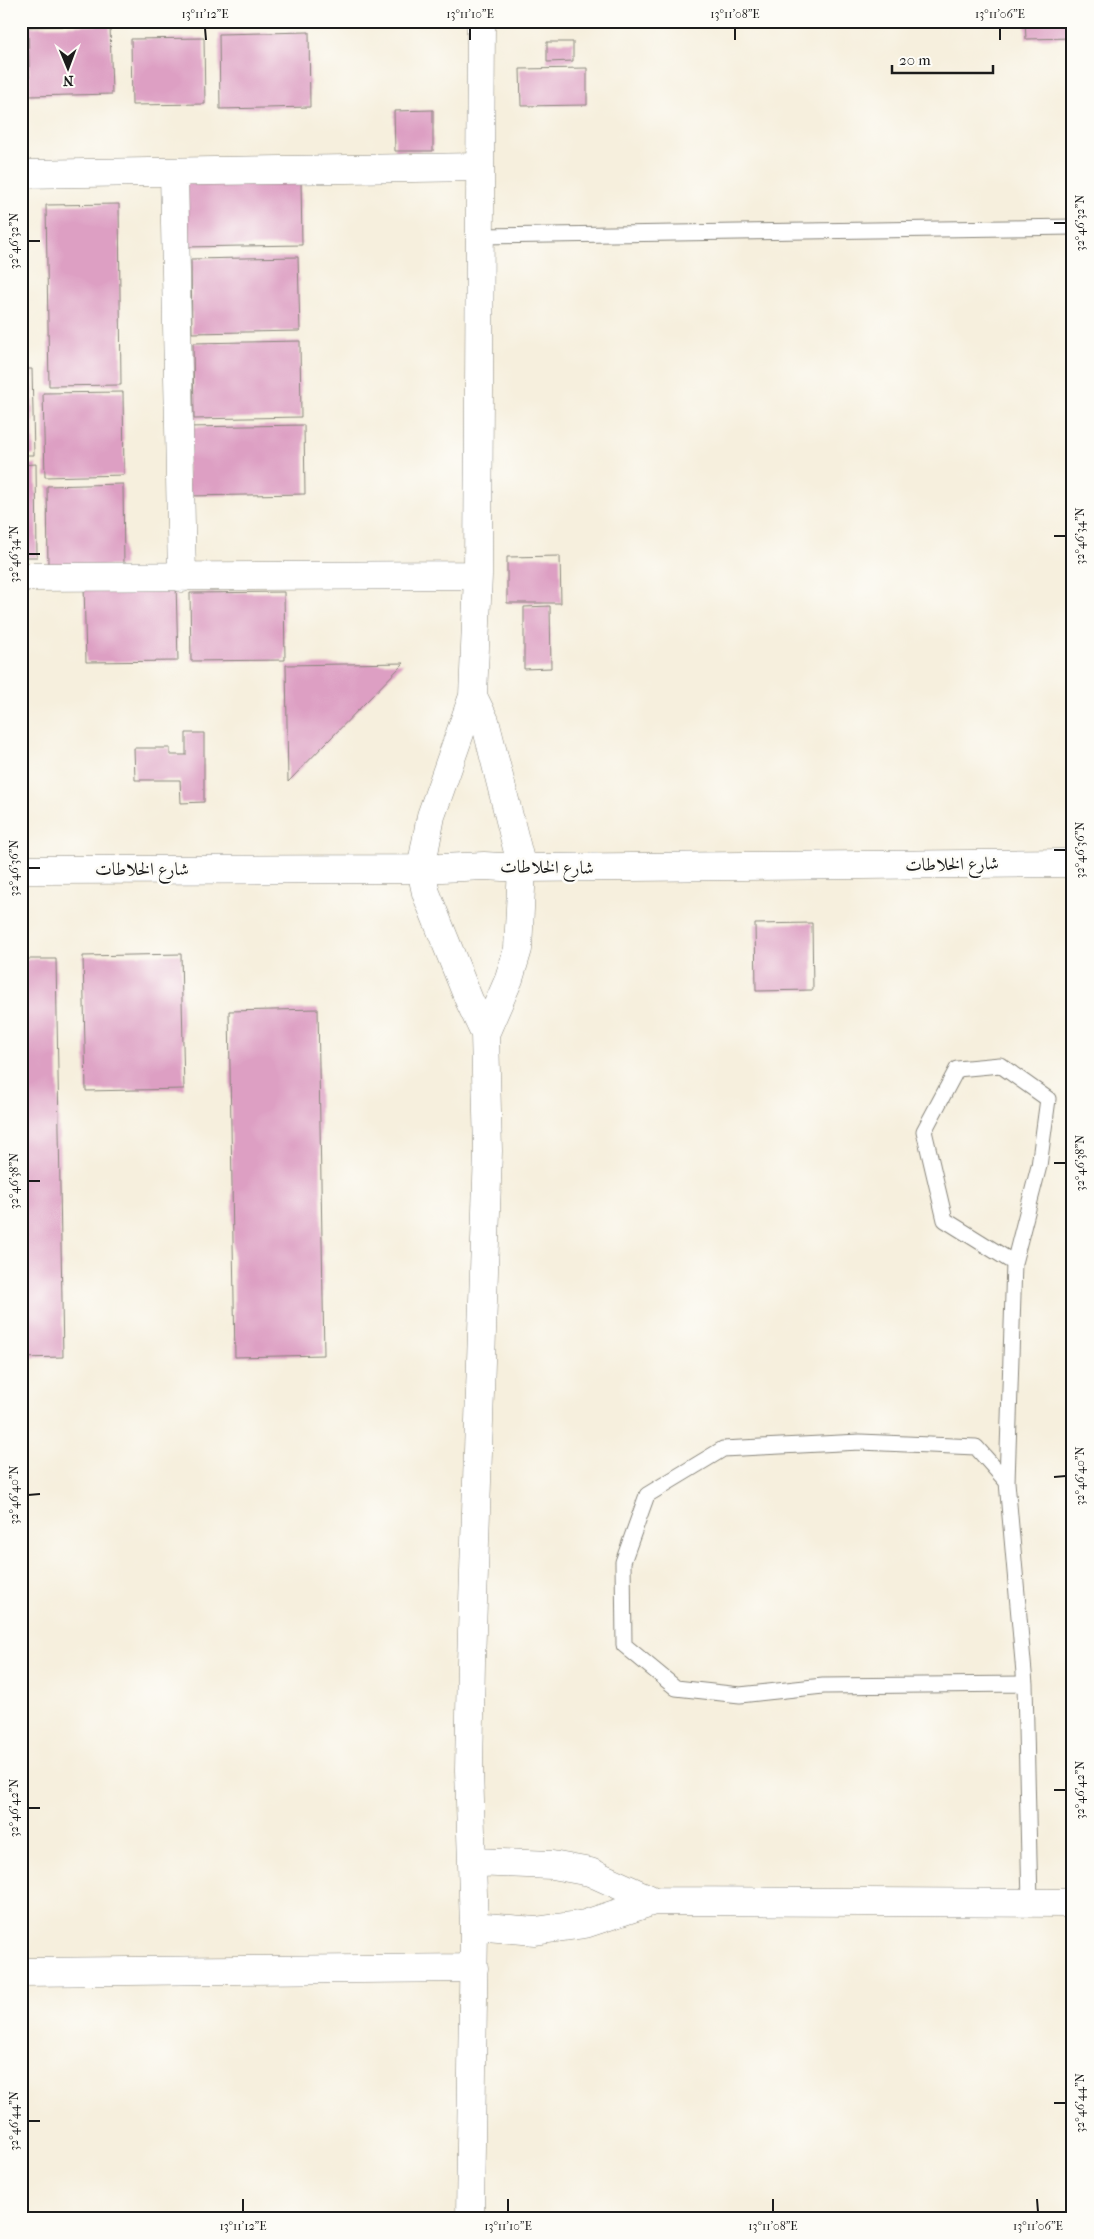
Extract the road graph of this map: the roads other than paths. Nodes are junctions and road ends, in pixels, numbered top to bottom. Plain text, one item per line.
1 (481, 21) edge
2 (480, 167) junction
3 (174, 172) junction
4 (21, 174) edge
5 (1073, 227) edge
6 (480, 236) junction
7 (478, 575) junction
8 (21, 577) edge
9 (182, 578) junction
10 (473, 696) junction
11 (1073, 863) edge
12 (522, 868) junction
13 (420, 869) junction
14 (21, 870) edge
15 (485, 1034) junction
16 (1014, 1263) junction
17 (1007, 1482) junction
18 (1025, 1684) junction
19 (473, 1862) junction
20 (654, 1901) junction
21 (1030, 1903) junction
22 (1073, 1903) edge
23 (474, 1926) junction
24 (474, 1968) junction
25 (21, 1972) edge
26 (470, 2218) edge

1 - 2 street
2 - 3 street
2 - 6 street
3 - 4 street
3 - 9 street
5 - 6 lane
6 - 7 street
7 - 9 street
7 - 10 street
8 - 9 street
10 - 12 street
10 - 13 street
11 - 12 street, شارع الخلاطات
12 - 13 street, شارع الخلاطات
12 - 15 street
13 - 14 street, شارع الخلاطات
13 - 15 street
15 - 19 street
16 - 16 lane
16 - 17 lane
17 - 18 lane
17 - 18 lane
18 - 21 lane
19 - 20 street
19 - 23 street
20 - 21 street
20 - 23 street
21 - 22 street
23 - 24 street
24 - 25 street
24 - 26 street

